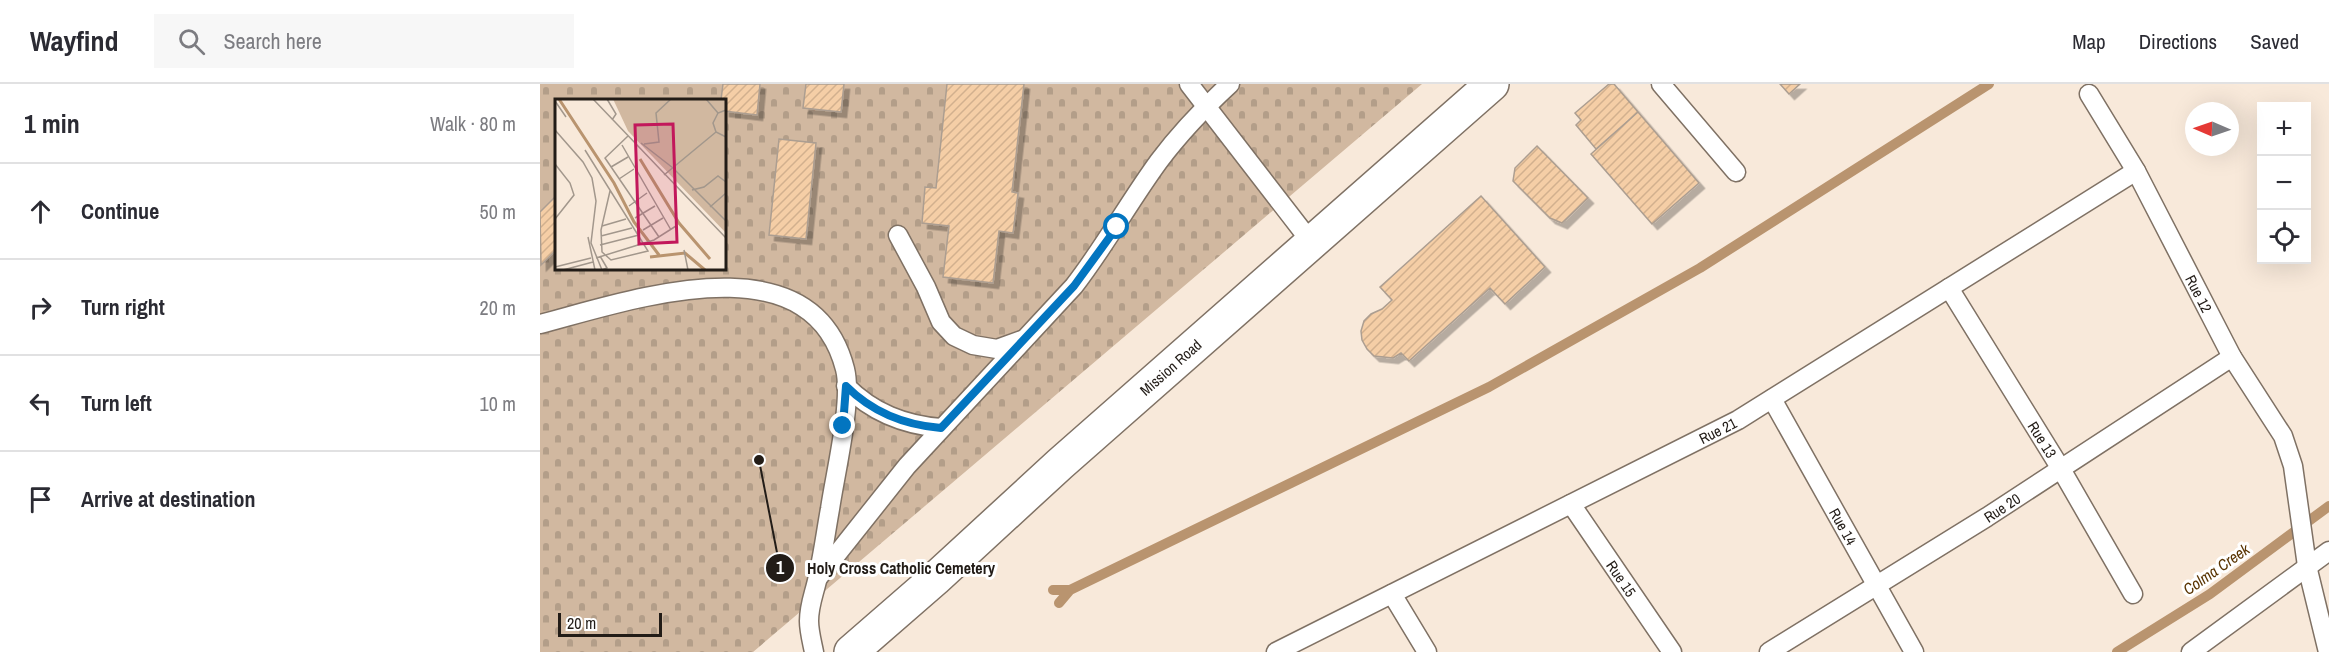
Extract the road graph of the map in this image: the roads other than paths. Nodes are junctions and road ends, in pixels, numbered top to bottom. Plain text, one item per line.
1 (1189, 84) edge
2 (1230, 84) edge
3 (1492, 84) edge
4 (1661, 84) edge
5 (2089, 94) dead end
6 (1206, 106) junction
7 (2136, 171) junction
8 (1736, 172) dead end
9 (898, 235) dead end
10 (1311, 242) junction
11 (1949, 288) junction
12 (540, 324) edge
13 (1024, 340) junction
14 (2232, 357) junction
15 (846, 386) junction
16 (1772, 399) junction
17 (941, 428) junction
18 (2061, 469) junction
19 (1571, 504) junction
20 (2329, 551) edge
21 (2306, 557) junction
22 (818, 578) junction
23 (1878, 585) junction
24 (1392, 594) junction
25 (2133, 594) dead end
26 (2196, 650) edge
27 (814, 652) edge
28 (851, 652) edge
29 (1276, 652) edge
30 (1427, 652) edge
31 (1672, 652) edge
32 (1770, 652) edge
33 (1914, 652) edge
34 (2328, 652) edge

1 - 6 lane
2 - 6 lane
3 - 10 street, Mission Road
4 - 8 lane
5 - 7 lane, Rue 12
6 - 10 lane
6 - 13 lane
7 - 11 lane, Rue 21
7 - 14 lane, Rue 12
9 - 13 lane
10 - 28 street, Mission Road
11 - 16 lane, Rue 21
11 - 18 lane, Rue 13
12 - 15 lane
13 - 17 lane
14 - 18 lane, Rue 20
14 - 21 lane, Rue 12
15 - 17 lane
15 - 22 lane
16 - 19 lane, Rue 21
16 - 23 lane, Rue 14
17 - 22 lane
18 - 23 lane, Rue 20
18 - 25 lane, Rue 13
19 - 24 lane, Rue 21
19 - 31 lane, Rue 15
20 - 21 lane
21 - 26 lane
21 - 34 lane, Rue 12
22 - 27 lane
23 - 32 lane, Rue 20
23 - 33 lane, Rue 14
24 - 29 lane, Rue 21
24 - 30 lane

